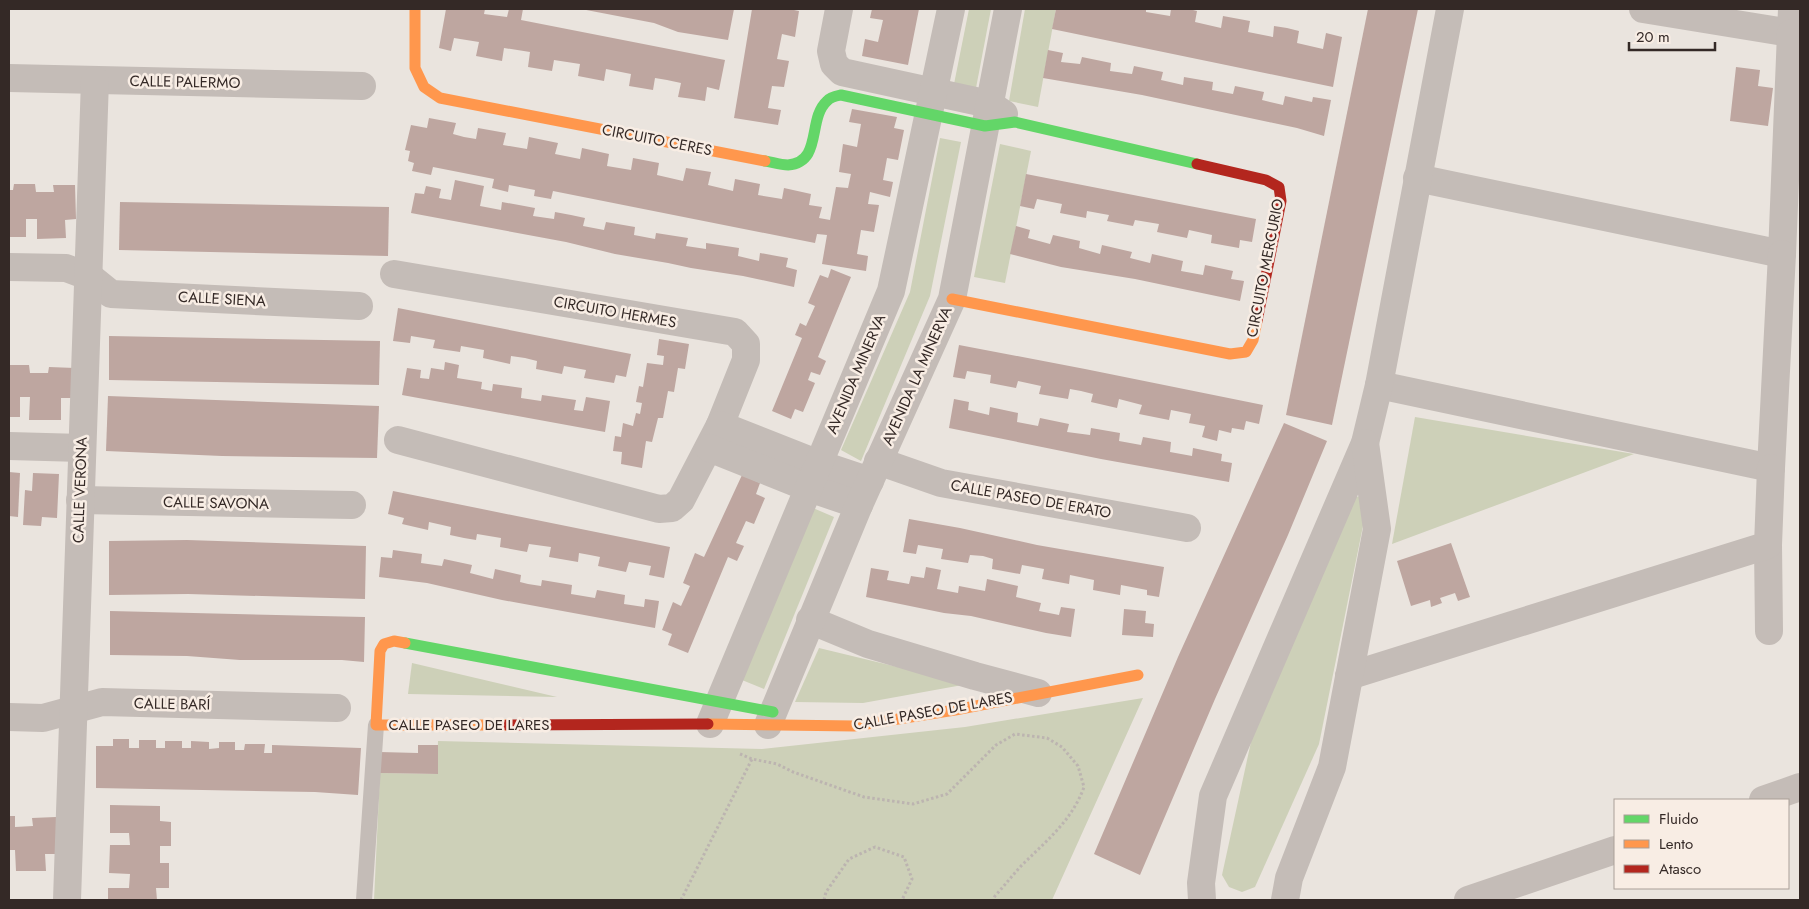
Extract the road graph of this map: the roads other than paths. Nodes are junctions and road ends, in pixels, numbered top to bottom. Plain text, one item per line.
1 (416, 9) edge
2 (839, 9) edge
3 (951, 9) edge
4 (1008, 9) edge
5 (1450, 9) edge
6 (1643, 9) edge
7 (1791, 21) edge
8 (9, 78) edge
9 (95, 80) junction
10 (362, 86) dead end
11 (931, 103) junction
12 (987, 115) junction
13 (1014, 122) joint
14 (1417, 178) junction
15 (1782, 254) junction
16 (9, 267) edge
17 (394, 274) dead end
18 (90, 277) junction
19 (952, 299) junction
20 (359, 306) dead end
21 (1379, 385) junction
22 (714, 436) junction
23 (398, 440) dead end
24 (1365, 443) junction
25 (9, 446) edge
26 (82, 448) junction
27 (1771, 468) junction
28 (814, 476) junction
29 (869, 482) junction
30 (80, 500) junction
31 (352, 505) dead end
32 (1187, 528) dead end
33 (1768, 545) junction
34 (810, 620) junction
35 (1769, 632) dead end
36 (1138, 675) dead end
37 (1349, 676) junction
38 (1038, 693) junction
39 (337, 708) dead end
40 (72, 710) junction
41 (714, 712) junction
42 (9, 717) edge
43 (770, 719) junction
44 (376, 725) junction
45 (1800, 788) edge
46 (1766, 799) edge
47 (1614, 850) edge
48 (66, 900) edge
49 (364, 900) edge
50 (1202, 900) edge
51 (1285, 900) edge
52 (1468, 900) edge

1 - 11 street, CIRCUITO CERES
2 - 11 street
3 - 11 street, AVENIDA MINERVA
4 - 12 street, AVENIDA LA MINERVA
5 - 14 street
6 - 7 street
7 - 15 street
8 - 9 street, CALLE PALERMO
9 - 10 street, CALLE PALERMO
9 - 18 street, CALLE VERONA
11 - 12 street, CIRCUITO MERCURIO
11 - 28 street, AVENIDA MINERVA
12 - 13 street, CIRCUITO MERCURIO
12 - 19 street, AVENIDA LA MINERVA
13 - 19 street, CIRCUITO MERCURIO
14 - 15 street
14 - 21 street
15 - 27 street
16 - 18 street, CALLE SIENA
17 - 22 street, CIRCUITO HERMES
18 - 20 street, CALLE SIENA
18 - 26 street, CALLE VERONA
19 - 29 street, AVENIDA LA MINERVA
21 - 24 street
21 - 27 street
22 - 23 street, CIRCUITO HERMES
22 - 28 street
24 - 37 street
24 - 50 street
25 - 26 street
26 - 30 street, CALLE VERONA
27 - 33 street
28 - 29 street
28 - 41 street, AVENIDA MINERVA
29 - 32 street, CALLE PASEO DE ERATO
29 - 34 street, AVENIDA LA MINERVA
30 - 31 street, CALLE SAVONA
30 - 40 street, CALLE VERONA
33 - 35 street
33 - 37 street
34 - 38 street, CALLE PASEO DE LARES
34 - 43 street, AVENIDA LA MINERVA
36 - 38 street, CALLE PASEO DE LARES
37 - 51 street
38 - 43 street, CALLE PASEO DE LARES
39 - 40 street, CALLE BARÍ
40 - 42 street, CALLE BARÍ
40 - 48 street, CALLE VERONA
41 - 43 street, CALLE PASEO DE LARES
41 - 43 street, CALLE PASEO DE LARES
41 - 44 street, CALLE PASEO DE LARES
41 - 44 street, CALLE PASEO DE LARES
44 - 49 lane
45 - 46 street
47 - 52 street

